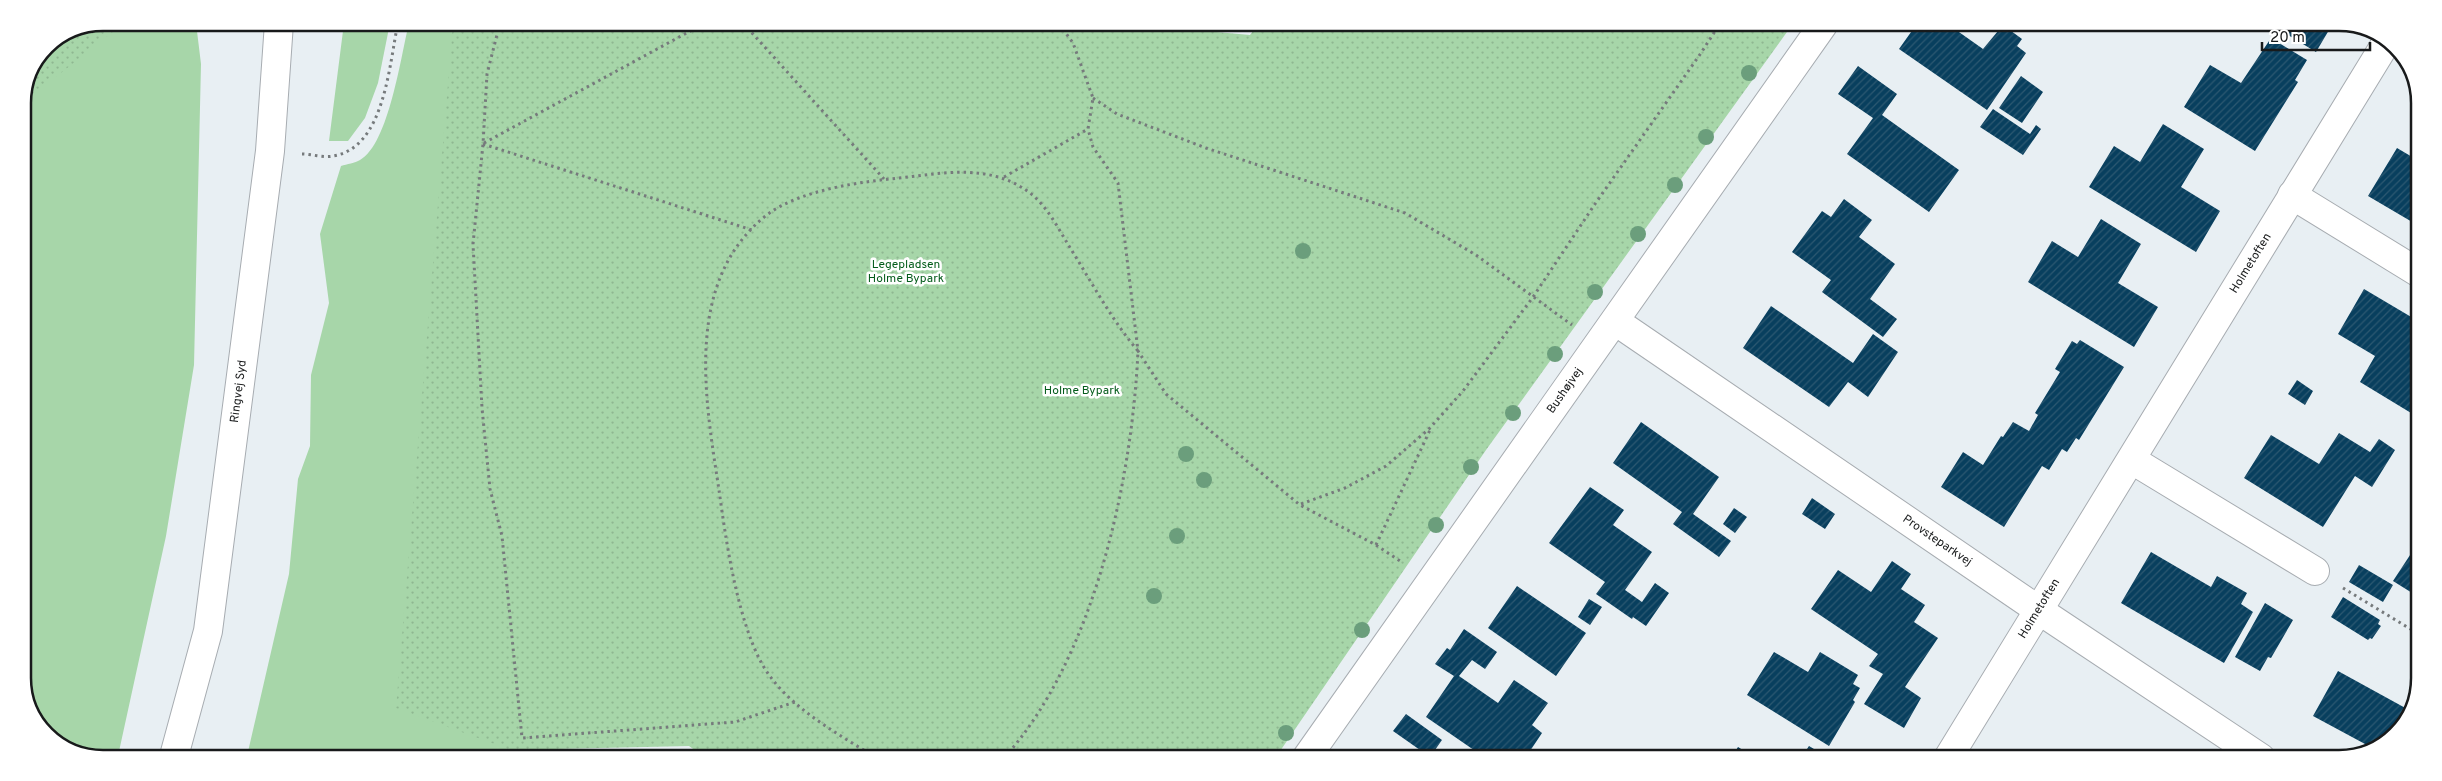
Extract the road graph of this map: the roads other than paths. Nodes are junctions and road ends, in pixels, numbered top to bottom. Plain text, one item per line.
1 (278, 31) edge
2 (1819, 31) edge
3 (2384, 47) edge
4 (2292, 195) junction
5 (2411, 269) edge
6 (1615, 321) junction
7 (2132, 460) junction
8 (2315, 571) road end
9 (2040, 611) junction
10 (176, 750) edge
11 (1312, 750) edge
12 (1953, 750) edge
13 (2250, 750) edge

1 - 10 street, Ringvej Syd
2 - 6 street, Bushøjvej
3 - 4 street, Holmetoften
4 - 5 street
4 - 7 street, Holmetoften
6 - 9 street, Provsteparkvej
6 - 11 street, Bushøjvej
7 - 8 street
7 - 9 street, Holmetoften
9 - 12 street, Holmetoften
9 - 13 street, Provsteparkvej

